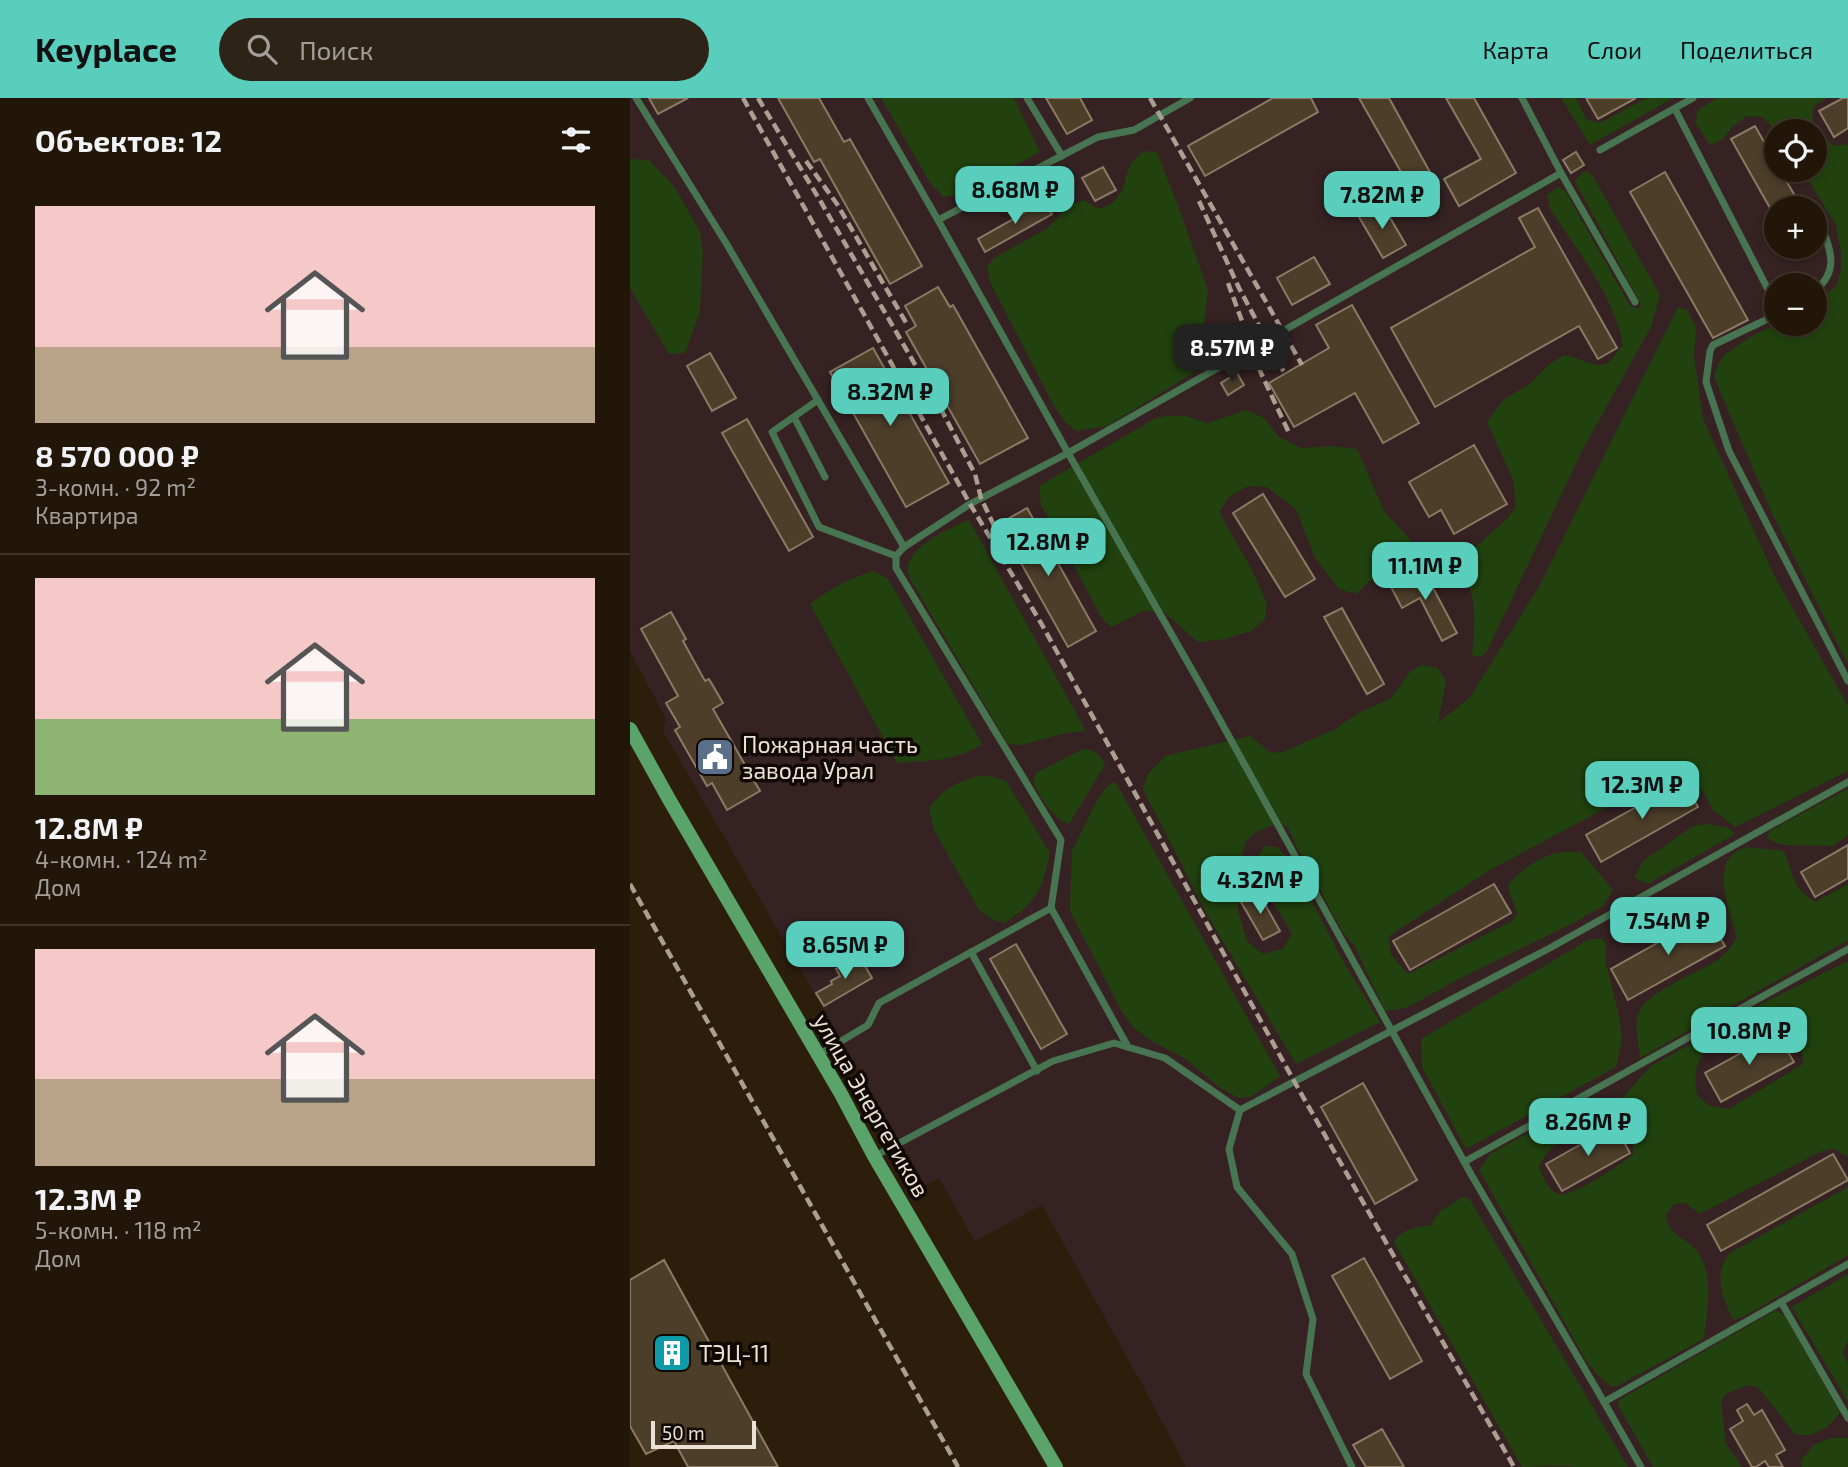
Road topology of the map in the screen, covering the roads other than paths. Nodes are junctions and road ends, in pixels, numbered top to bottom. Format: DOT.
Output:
graph roads {
  1 [pos="636,98"];
  2 [pos="868,98"];
  3 [pos="1027,98"];
  4 [pos="1190,98"];
  5 [pos="1522,98"];
  6 [pos="1693,98"];
  7 [pos="1675,109"];
  8 [pos="1600,150"];
  9 [pos="1062,156"];
  10 [pos="1561,173"];
  11 [pos="939,220"];
  12 [pos="1827,239"];
  13 [pos="1827,277"];
  14 [pos="1764,281"];
  15 [pos="1635,302"];
  16 [pos="1764,321"];
  17 [pos="818,400"];
  18 [pos="794,417"];
  19 [pos="1068,453"];
  20 [pos="825,477"];
  21 [pos="904,547"];
  22 [pos="896,556"];
  23 [pos="1848,681"];
  24 [pos="630,729"];
  25 [pos="1848,782"];
  26 [pos="1051,908"];
  27 [pos="1848,949"];
  28 [pos="971,952"];
  29 [pos="1391,1031"];
  30 [pos="1128,1047"];
  31 [pos="818,1055"];
  32 [pos="1037,1070"];
  33 [pos="1240,1110"];
  34 [pos="874,1156"];
  35 [pos="1464,1162"];
  36 [pos="1848,1264"];
  37 [pos="1781,1302"];
  38 [pos="1604,1402"];
  39 [pos="1848,1418"];
  40 [pos="1056,1467"];
  41 [pos="1352,1467"];
  42 [pos="1641,1467"];
  1 -- 17 [label="lane"];
  2 -- 11 [label="lane"];
  3 -- 9 [label="lane"];
  4 -- 9 [label="lane"];
  5 -- 10 [label="lane"];
  6 -- 7 [label="lane"];
  7 -- 8 [label="lane"];
  7 -- 14 [label="lane"];
  9 -- 11 [label="lane"];
  10 -- 15 [label="lane"];
  10 -- 19 [label="lane"];
  11 -- 19 [label="lane"];
  12 -- 13 [label="lane"];
  16 -- 23 [label="lane"];
  17 -- 18 [label="lane"];
  17 -- 21 [label="lane"];
  18 -- 20 [label="lane"];
  18 -- 22 [label="lane"];
  19 -- 21 [label="lane"];
  19 -- 29 [label="lane"];
  21 -- 22 [label="lane"];
  22 -- 26 [label="lane"];
  24 -- 31 [label="street, улица Энергетиков"];
  25 -- 29 [label="lane"];
  26 -- 28 [label="lane"];
  26 -- 30 [label="lane"];
  27 -- 35 [label="lane"];
  28 -- 31 [label="lane"];
  28 -- 32 [label="lane"];
  29 -- 33 [label="lane"];
  29 -- 35 [label="lane"];
  30 -- 32 [label="lane"];
  30 -- 33 [label="lane"];
  31 -- 34 [label="street, улица Энергетиков"];
  32 -- 34 [label="lane"];
  33 -- 41 [label="lane"];
  34 -- 40 [label="street, улица Энергетиков"];
  35 -- 38 [label="lane"];
  36 -- 37 [label="lane"];
  37 -- 38 [label="lane"];
  37 -- 39 [label="lane"];
  38 -- 42 [label="lane"];
}
